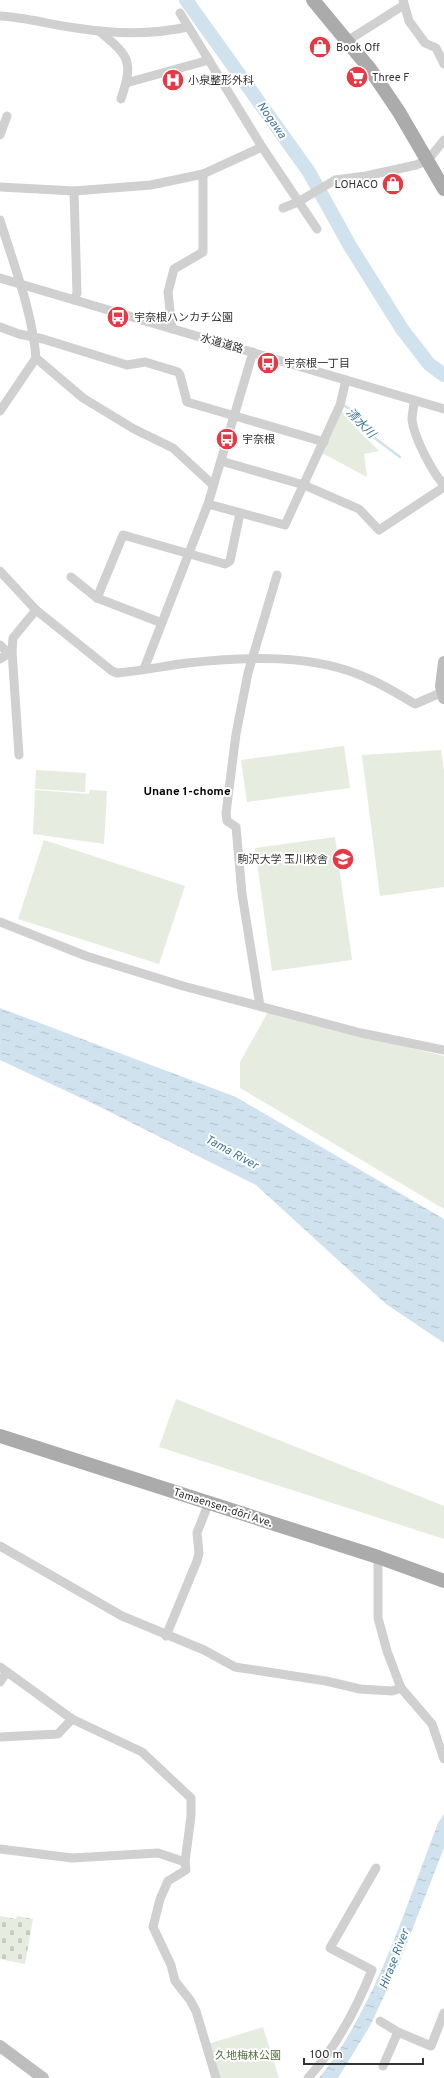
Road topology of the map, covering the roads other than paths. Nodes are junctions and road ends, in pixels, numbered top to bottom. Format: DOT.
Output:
graph roads {
  1 [pos="312,0"];
  2 [pos="403,2"];
  3 [pos="180,13"];
  4 [pos="0,16"];
  5 [pos="188,27"];
  6 [pos="98,30"];
  7 [pos="347,41"];
  8 [pos="209,60"];
  9 [pos="444,64"];
  10 [pos="126,84"];
  11 [pos="121,99"];
  12 [pos="7,116"];
  13 [pos="0,135"];
  14 [pos="444,140"];
  15 [pos="262,147"];
  16 [pos="428,160"];
  17 [pos="203,174"];
  18 [pos="0,187"];
  19 [pos="444,189"];
  20 [pos="74,190"];
  21 [pos="298,202"];
  22 [pos="283,208"];
  23 [pos="0,220"];
  24 [pos="317,229"];
  25 [pos="0,278"];
  26 [pos="22,285"];
  27 [pos="74,300"];
  28 [pos="0,327"];
  29 [pos="172,328"];
  30 [pos="34,338"];
  31 [pos="253,352"];
  32 [pos="36,358"];
  33 [pos="346,380"];
  34 [pos="414,401"];
  35 [pos="444,409"];
  36 [pos="0,411"];
  37 [pos="234,415"];
  38 [pos="324,442"];
  39 [pos="221,461"];
  40 [pos="213,485"];
  41 [pos="304,485"];
  42 [pos="444,486"];
  43 [pos="208,504"];
  44 [pos="240,513"];
  45 [pos="188,554"];
  46 [pos="0,571"];
  47 [pos="277,574"];
  48 [pos="71,577"];
  49 [pos="97,598"];
  50 [pos="36,610"];
  51 [pos="162,623"];
  52 [pos="0,645"];
  53 [pos="10,652"];
  54 [pos="253,658"];
  55 [pos="0,659"];
  56 [pos="444,662"];
  57 [pos="144,669"];
  58 [pos="443,695"];
  59 [pos="19,755"];
  60 [pos="0,922"];
  61 [pos="260,1006"];
  62 [pos="444,1050"];
  63 [pos="0,1436"];
  64 [pos="209,1502"];
  65 [pos="0,1546"];
  66 [pos="378,1557"];
  67 [pos="444,1581"];
  68 [pos="166,1636"];
  69 [pos="4,1670"];
  70 [pos="0,1682"];
  71 [pos="402,1688"];
  72 [pos="72,1719"];
  73 [pos="0,1737"];
  74 [pos="444,1759"];
  75 [pos="0,1849"];
  76 [pos="185,1862"];
  77 [pos="376,1868"];
  78 [pos="444,2013"];
  79 [pos="380,2021"];
  80 [pos="398,2032"];
  81 [pos="0,2046"];
  82 [pos="383,2066"];
  83 [pos="43,2078"];
  84 [pos="216,2078"];
  85 [pos="308,2078"];
  1 -- 7 [label="main road"];
  2 -- 7 [label="street"];
  2 -- 9 [label="street"];
  3 -- 5 [label="street"];
  4 -- 6 [label="street"];
  5 -- 6 [label="street"];
  5 -- 8 [label="street"];
  6 -- 10 [label="street"];
  7 -- 16 [label="main road"];
  8 -- 10 [label="street"];
  8 -- 15 [label="street"];
  10 -- 11 [label="street"];
  12 -- 13 [label="street"];
  14 -- 16 [label="street"];
  15 -- 17 [label="street"];
  15 -- 21 [label="street"];
  16 -- 19 [label="main road"];
  16 -- 21 [label="street"];
  17 -- 20 [label="street"];
  17 -- 29 [label="street"];
  18 -- 20 [label="street"];
  20 -- 27 [label="street"];
  21 -- 22 [label="street"];
  21 -- 24 [label="street"];
  23 -- 26 [label="street"];
  25 -- 26 [label="street, 水道道路"];
  26 -- 27 [label="street, 水道道路"];
  26 -- 30 [label="street"];
  27 -- 29 [label="street, 水道道路"];
  28 -- 30 [label="street"];
  29 -- 31 [label="street, 水道道路"];
  30 -- 32 [label="street"];
  30 -- 37 [label="street"];
  31 -- 33 [label="street, 水道道路"];
  31 -- 37 [label="street"];
  32 -- 36 [label="street"];
  32 -- 40 [label="street"];
  33 -- 34 [label="street, 水道道路"];
  33 -- 38 [label="street"];
  34 -- 35 [label="street, 水道道路"];
  34 -- 42 [label="street"];
  37 -- 38 [label="street"];
  37 -- 39 [label="street"];
  38 -- 41 [label="street"];
  39 -- 40 [label="street"];
  39 -- 41 [label="street"];
  40 -- 43 [label="street"];
  41 -- 42 [label="street"];
  41 -- 44 [label="street"];
  43 -- 44 [label="street"];
  43 -- 45 [label="street"];
  44 -- 45 [label="street"];
  45 -- 49 [label="street"];
  45 -- 51 [label="street"];
  46 -- 50 [label="street"];
  47 -- 54 [label="street"];
  48 -- 49 [label="street"];
  49 -- 51 [label="street"];
  50 -- 53 [label="street"];
  50 -- 57 [label="street"];
  51 -- 57 [label="street"];
  52 -- 53 [label="street"];
  53 -- 55 [label="street"];
  53 -- 59 [label="street"];
  54 -- 57 [label="street"];
  54 -- 58 [label="street"];
  54 -- 61 [label="street"];
  56 -- 58 [label="street"];
  60 -- 61 [label="street"];
  61 -- 62 [label="street"];
  63 -- 64 [label="main road, Tamaensen-dōri Ave."];
  64 -- 66 [label="main road, Tamaensen-dōri Ave."];
  64 -- 68 [label="street"];
  65 -- 68 [label="street"];
  66 -- 67 [label="main road, Tamaensen-dōri Ave."];
  66 -- 71 [label="street"];
  68 -- 71 [label="street"];
  69 -- 70 [label="street"];
  69 -- 72 [label="street"];
  71 -- 74 [label="street"];
  72 -- 73 [label="street"];
  72 -- 76 [label="street"];
  75 -- 76 [label="street"];
  76 -- 84 [label="street"];
  77 -- 85 [label="street"];
  78 -- 80 [label="street"];
  79 -- 80 [label="street"];
  80 -- 82 [label="street"];
  81 -- 83 [label="street"];
}
